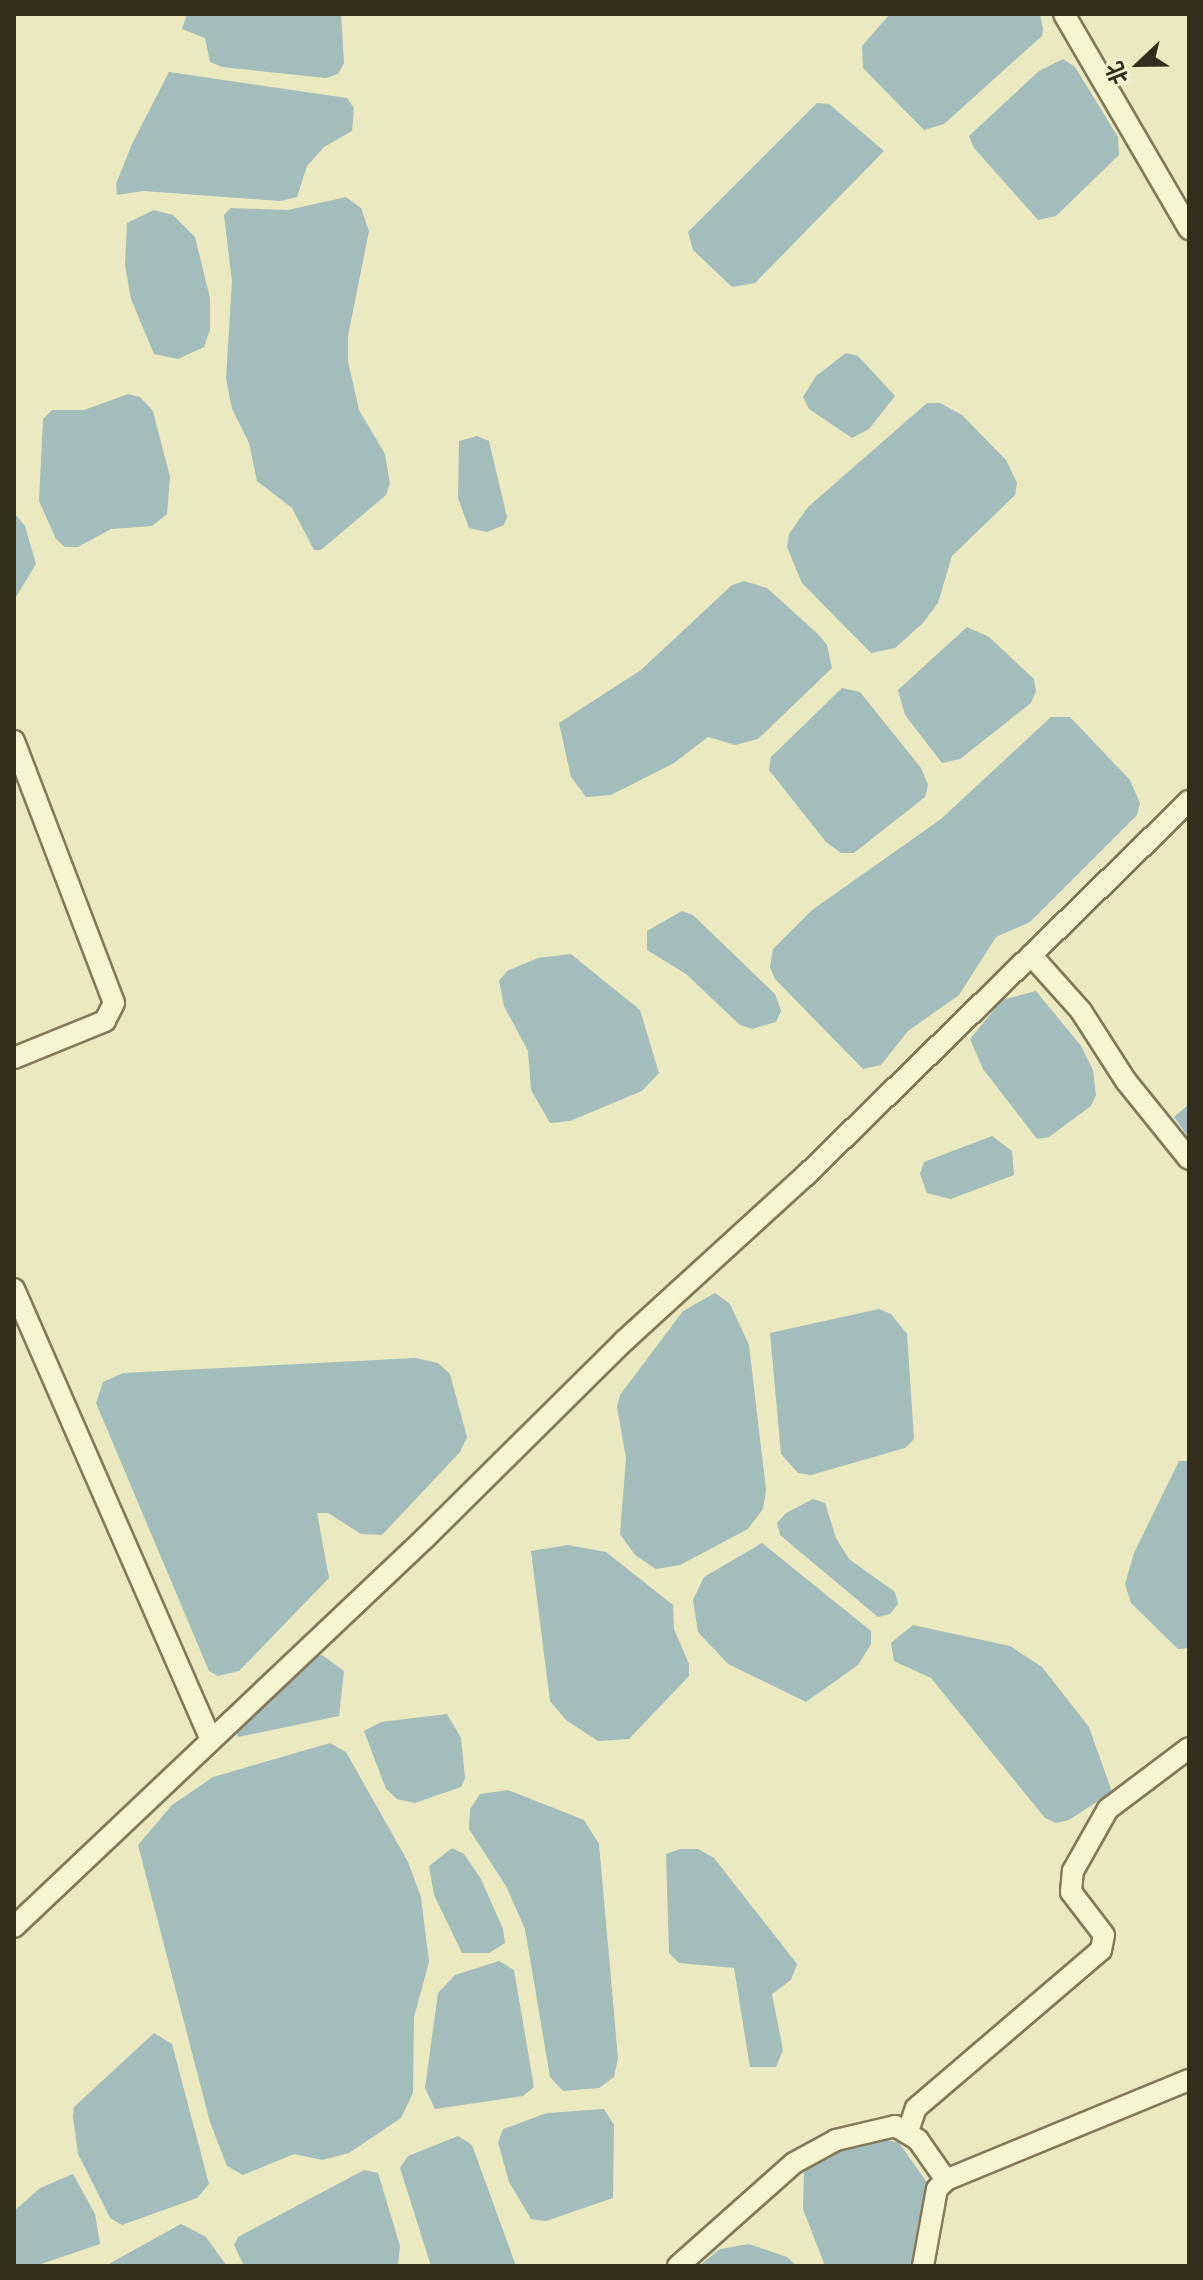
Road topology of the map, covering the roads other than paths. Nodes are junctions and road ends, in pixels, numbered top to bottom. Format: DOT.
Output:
graph roads {
  1 [pos="1064,14"];
  2 [pos="1189,229"];
  3 [pos="14,741"];
  4 [pos="1189,801"];
  5 [pos="1031,955"];
  6 [pos="14,1058"];
  7 [pos="1189,1159"];
  8 [pos="14,1289"];
  9 [pos="211,1739"];
  10 [pos="1189,1748"];
  11 [pos="14,1927"];
  12 [pos="1189,2080"];
  13 [pos="908,2131"];
  14 [pos="946,2180"];
  15 [pos="678,2266"];
  16 [pos="923,2266"];
  1 -- 2 [label="street"];
  3 -- 6 [label="street"];
  4 -- 5 [label="street"];
  5 -- 7 [label="street"];
  5 -- 9 [label="street"];
  8 -- 9 [label="street"];
  9 -- 11 [label="street"];
  10 -- 13 [label="street"];
  12 -- 14 [label="street"];
  13 -- 14 [label="street"];
  13 -- 15 [label="street"];
  14 -- 16 [label="street"];
}
